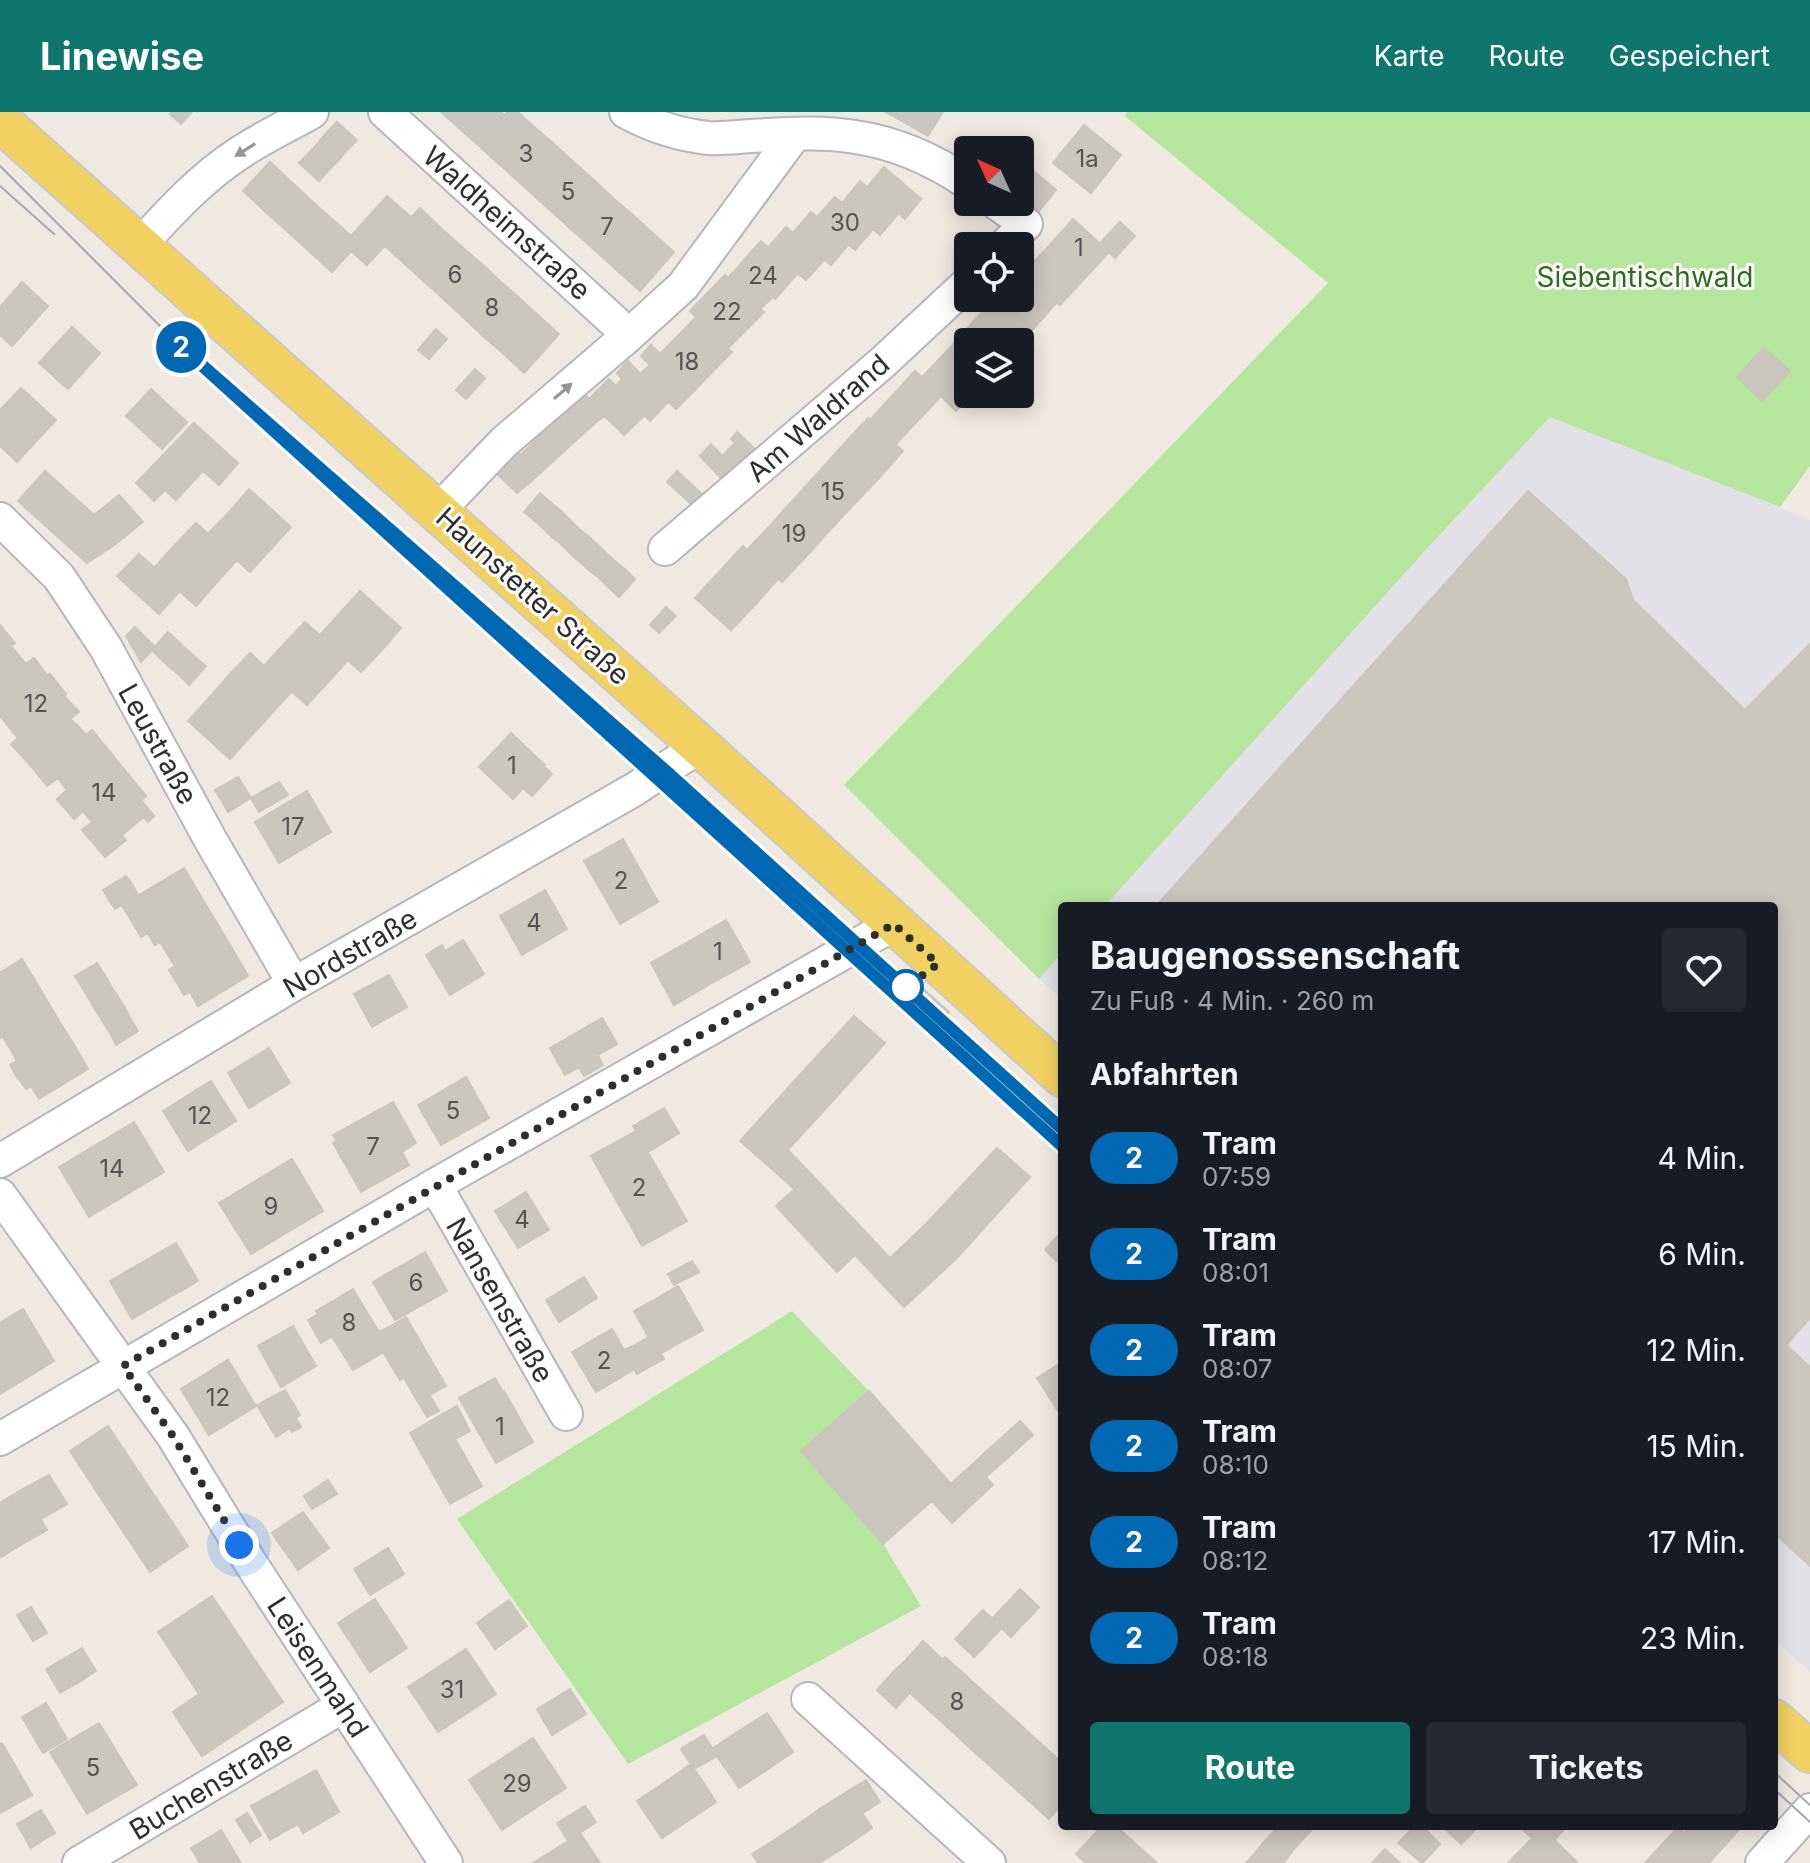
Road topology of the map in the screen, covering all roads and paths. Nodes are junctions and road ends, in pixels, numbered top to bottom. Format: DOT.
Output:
graph roads {
  1 [pos="312,112"];
  2 [pos="385,112"];
  3 [pos="626,112"];
  4 [pos="0,121"];
  5 [pos="795,134"];
  6 [pos="954,174"];
  7 [pos="140,245"];
  8 [pos="954,296"];
  9 [pos="629,335"];
  10 [pos="438,511"];
  11 [pos="0,519"];
  12 [pos="665,549"];
  13 [pos="700,746"];
  14 [pos="894,924"];
  15 [pos="294,984"];
  16 [pos="1058,1072"];
  17 [pos="0,1161"];
  18 [pos="435,1185"];
  19 [pos="0,1195"];
  20 [pos="123,1366"];
  21 [pos="566,1414"];
  22 [pos="0,1439"];
  23 [pos="808,1699"];
  24 [pos="343,1706"];
  25 [pos="1778,1724"];
  26 [pos="1810,1752"];
  27 [pos="1810,1810"];
  28 [pos="79,1863"];
  29 [pos="446,1863"];
  30 [pos="989,1863"];
  31 [pos="1762,1863"];
  1 -- 7 [label="street, one-way"];
  2 -- 9 [label="street, Waldheimstraße"];
  3 -- 5 [label="street"];
  4 -- 7 [label="main road, Haunstetter Straße"];
  5 -- 6 [label="street"];
  5 -- 9 [label="street"];
  7 -- 10 [label="main road, Haunstetter Straße"];
  8 -- 12 [label="street, Am Waldrand"];
  10 -- 9 [label="street, one-way"];
  10 -- 13 [label="main road, Haunstetter Straße"];
  11 -- 15 [label="street, Leustraße"];
  13 -- 14 [label="main road, Haunstetter Straße"];
  13 -- 15 [label="street, Nordstraße"];
  14 -- 16 [label="main road, Haunstetter Straße"];
  14 -- 18 [label="street"];
  15 -- 17 [label="street, Nordstraße"];
  18 -- 20 [label="street"];
  18 -- 21 [label="street, Nansenstraße"];
  19 -- 20 [label="street, Leisenmahd"];
  20 -- 22 [label="street"];
  20 -- 24 [label="street, Leisenmahd"];
  23 -- 30 [label="street"];
  24 -- 28 [label="street, Buchenstraße"];
  24 -- 29 [label="street, Leisenmahd"];
  25 -- 26 [label="main road"];
  27 -- 31 [label="street"];
}
